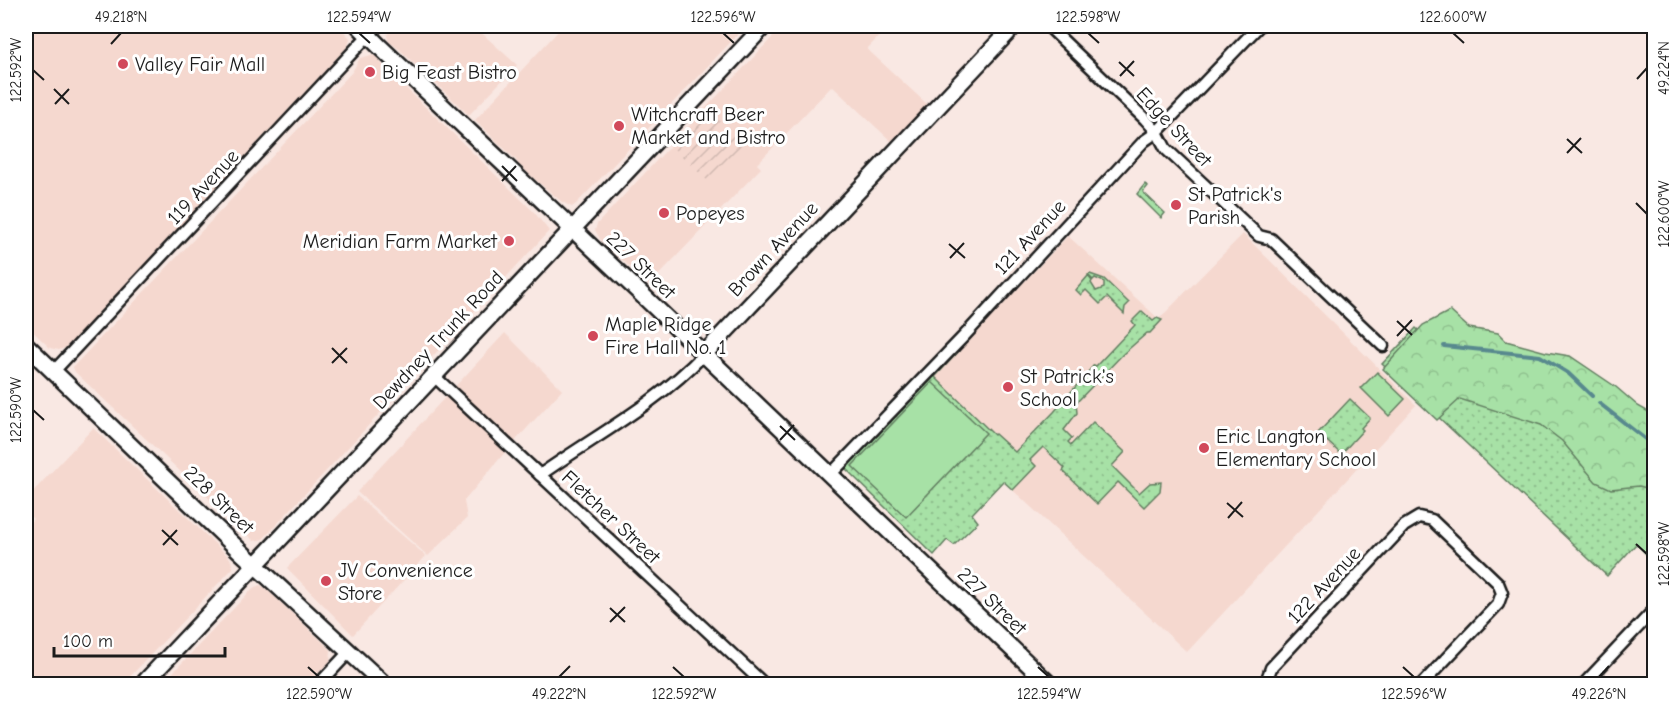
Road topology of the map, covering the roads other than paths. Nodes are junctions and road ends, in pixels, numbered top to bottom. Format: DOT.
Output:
graph roads {
  1 [pos="764,26"];
  2 [pos="1014,26"];
  3 [pos="1048,26"];
  4 [pos="1259,26"];
  5 [pos="368,29"];
  6 [pos="1156,132"];
  7 [pos="572,229"];
  8 [pos="26,345"];
  9 [pos="1383,346"];
  10 [pos="704,354"];
  11 [pos="54,371"];
  12 [pos="434,376"];
  13 [pos="540,475"];
  14 [pos="831,475"];
  15 [pos="255,565"];
  16 [pos="1654,610"];
  17 [pos="349,652"];
  18 [pos="26,681"];
  19 [pos="29,684"];
  20 [pos="143,684"];
  21 [pos="318,684"];
  22 [pos="384,684"];
  23 [pos="764,684"];
  24 [pos="1049,684"];
  25 [pos="1269,684"];
  26 [pos="1422,684"];
  27 [pos="1584,684"];
  1 -- 7 [label="main road, Dewdney Trunk Road"];
  2 -- 10 [label="main road, Brown Avenue"];
  3 -- 6 [label="street, Edge Street"];
  4 -- 6 [label="street, 121 Avenue"];
  5 -- 7 [label="main road, 227 Street"];
  5 -- 11 [label="street, 119 Avenue"];
  6 -- 9 [label="street, Edge Street"];
  6 -- 14 [label="street, 121 Avenue"];
  7 -- 10 [label="main road, 227 Street"];
  7 -- 12 [label="main road, Dewdney Trunk Road"];
  8 -- 11 [label="main road, 228 Street"];
  10 -- 13 [label="street, Brown Avenue"];
  10 -- 14 [label="main road, 227 Street"];
  11 -- 15 [label="main road, 228 Street"];
  12 -- 13 [label="street, Fletcher Street"];
  12 -- 15 [label="main road, Dewdney Trunk Road"];
  13 -- 23 [label="street, Fletcher Street"];
  14 -- 24 [label="main road, 227 Street"];
  15 -- 17 [label="main road, 228 Street"];
  15 -- 20 [label="main road, Dewdney Trunk Road"];
  16 -- 27 [label="street"];
  17 -- 21 [label="street"];
  17 -- 22 [label="main road, 228 Street"];
  18 -- 19 [label="street"];
  25 -- 26 [label="street, 122 Avenue"];
}
